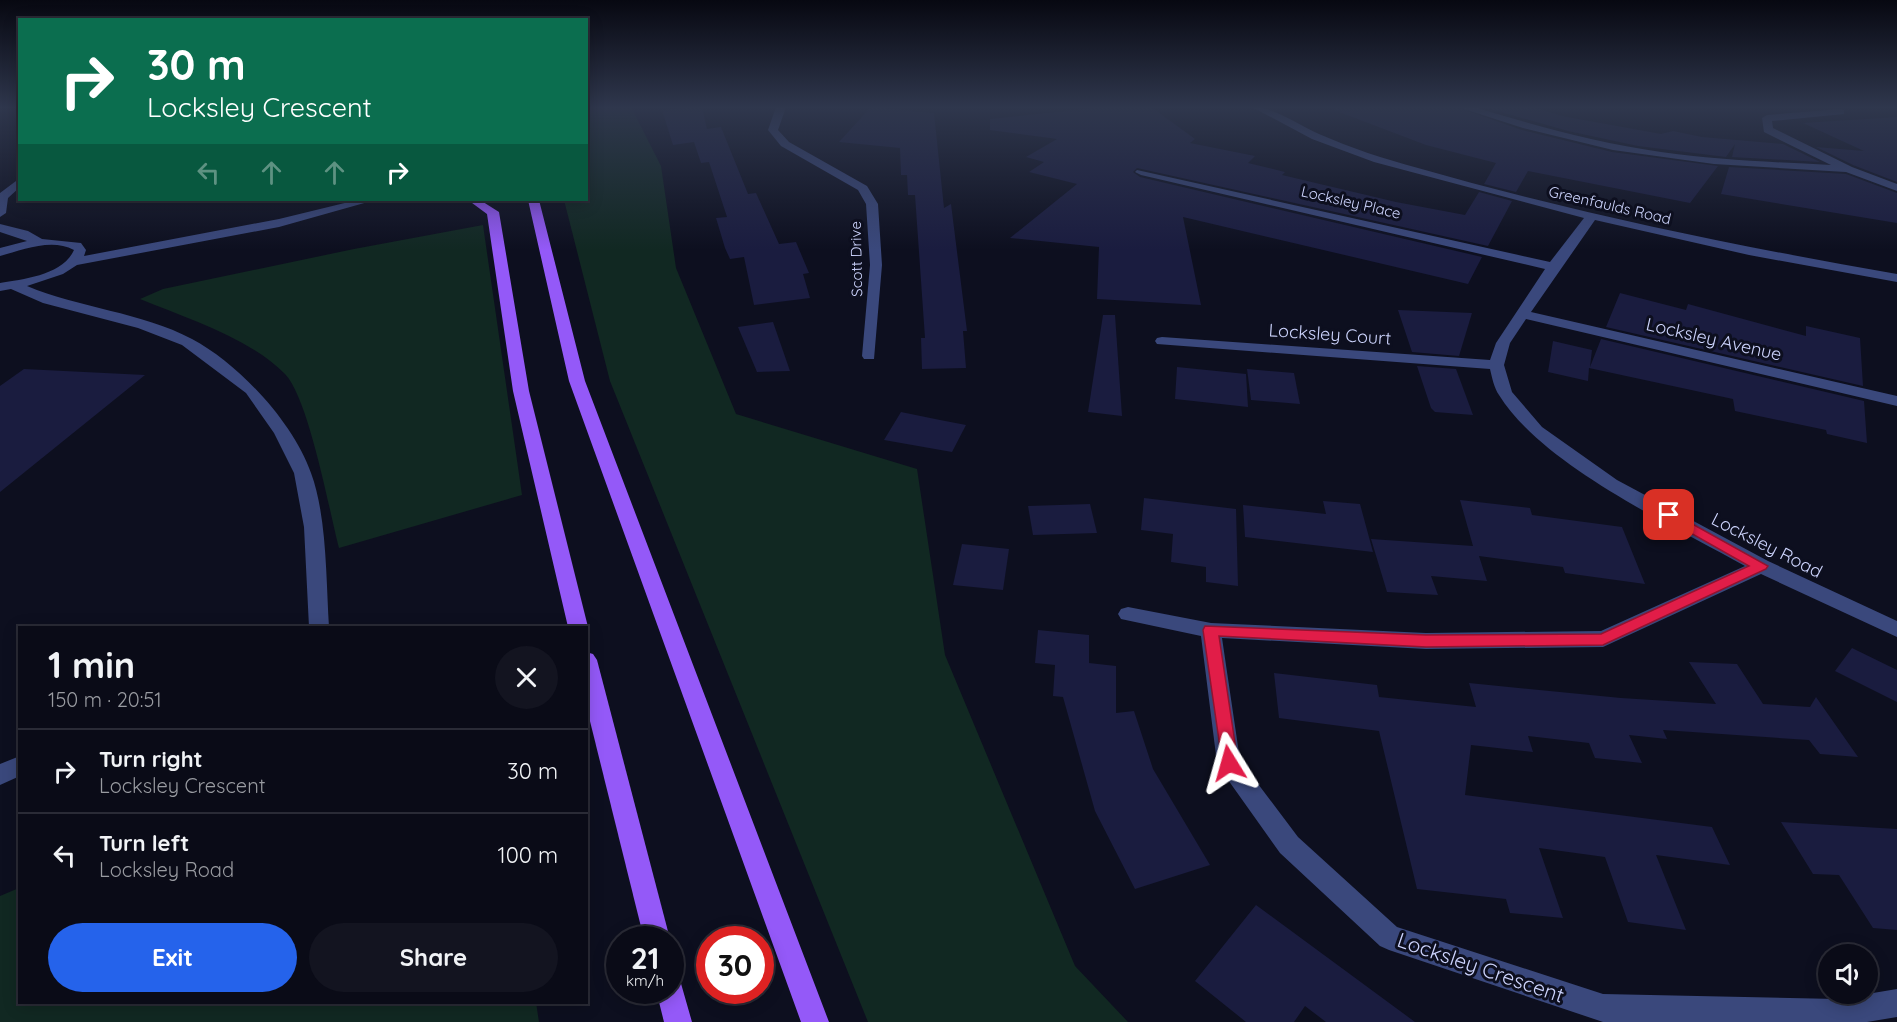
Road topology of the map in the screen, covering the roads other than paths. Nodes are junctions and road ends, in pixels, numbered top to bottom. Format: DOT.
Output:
graph roads {
  1 [pos="805,155"];
  2 [pos="1369,155"];
  3 [pos="1667,155"];
  4 [pos="1819,155"];
  5 [pos="1848,169"];
  6 [pos="1141,172"];
  7 [pos="11,186"];
  8 [pos="1897,188"];
  9 [pos="365,201"];
  10 [pos="475,201"];
  11 [pos="533,201"];
  12 [pos="0,213"];
  13 [pos="1592,217"];
  14 [pos="0,228"];
  15 [pos="41,243"];
  16 [pos="154,245"];
  17 [pos="77,246"];
  18 [pos="0,252"];
  19 [pos="74,262"];
  20 [pos="1553,267"];
  21 [pos="1897,278"];
  22 [pos="6,286"];
  23 [pos="1522,314"];
  24 [pos="1162,341"];
  25 [pos="869,356"];
  26 [pos="1496,365"];
  27 [pos="1897,401"];
  28 [pos="1761,566"];
  29 [pos="1128,614"];
  30 [pos="318,626"];
  31 [pos="578,626"];
  32 [pos="1211,630"];
  33 [pos="1897,630"];
  34 [pos="588,668"];
  35 [pos="18,766"];
  36 [pos="0,775"];
  37 [pos="654,926"];
  38 [pos="1897,1003"];
  39 [pos="674,1004"];
  40 [pos="678,1022"];
  41 [pos="815,1022"];
  1 -- 25 [label="street, Scott Drive"];
  2 -- 13 [label="street, Greenfaulds Road"];
  3 -- 5 [label="street"];
  4 -- 5 [label="street"];
  5 -- 8 [label="street"];
  6 -- 20 [label="street, Locksley Place"];
  7 -- 12 [label="street"];
  9 -- 16 [label="street"];
  10 -- 31 [label="main road"];
  11 -- 41 [label="main road"];
  13 -- 20 [label="street"];
  13 -- 21 [label="street, Greenfaulds Road"];
  14 -- 15 [label="street"];
  15 -- 17 [label="street"];
  15 -- 18 [label="street"];
  16 -- 17 [label="street"];
  16 -- 19 [label="street"];
  17 -- 19 [label="street"];
  19 -- 22 [label="street"];
  20 -- 23 [label="street"];
  22 -- 30 [label="street"];
  23 -- 26 [label="street"];
  23 -- 27 [label="street, Locksley Avenue"];
  24 -- 26 [label="street, Locksley Court"];
  26 -- 28 [label="street, Locksley Road"];
  28 -- 32 [label="street"];
  28 -- 33 [label="street, Locksley Road"];
  29 -- 32 [label="street"];
  32 -- 38 [label="street, Locksley Crescent"];
  34 -- 37 [label="main road"];
  35 -- 36 [label="street"];
  39 -- 40 [label="main road"];
}
